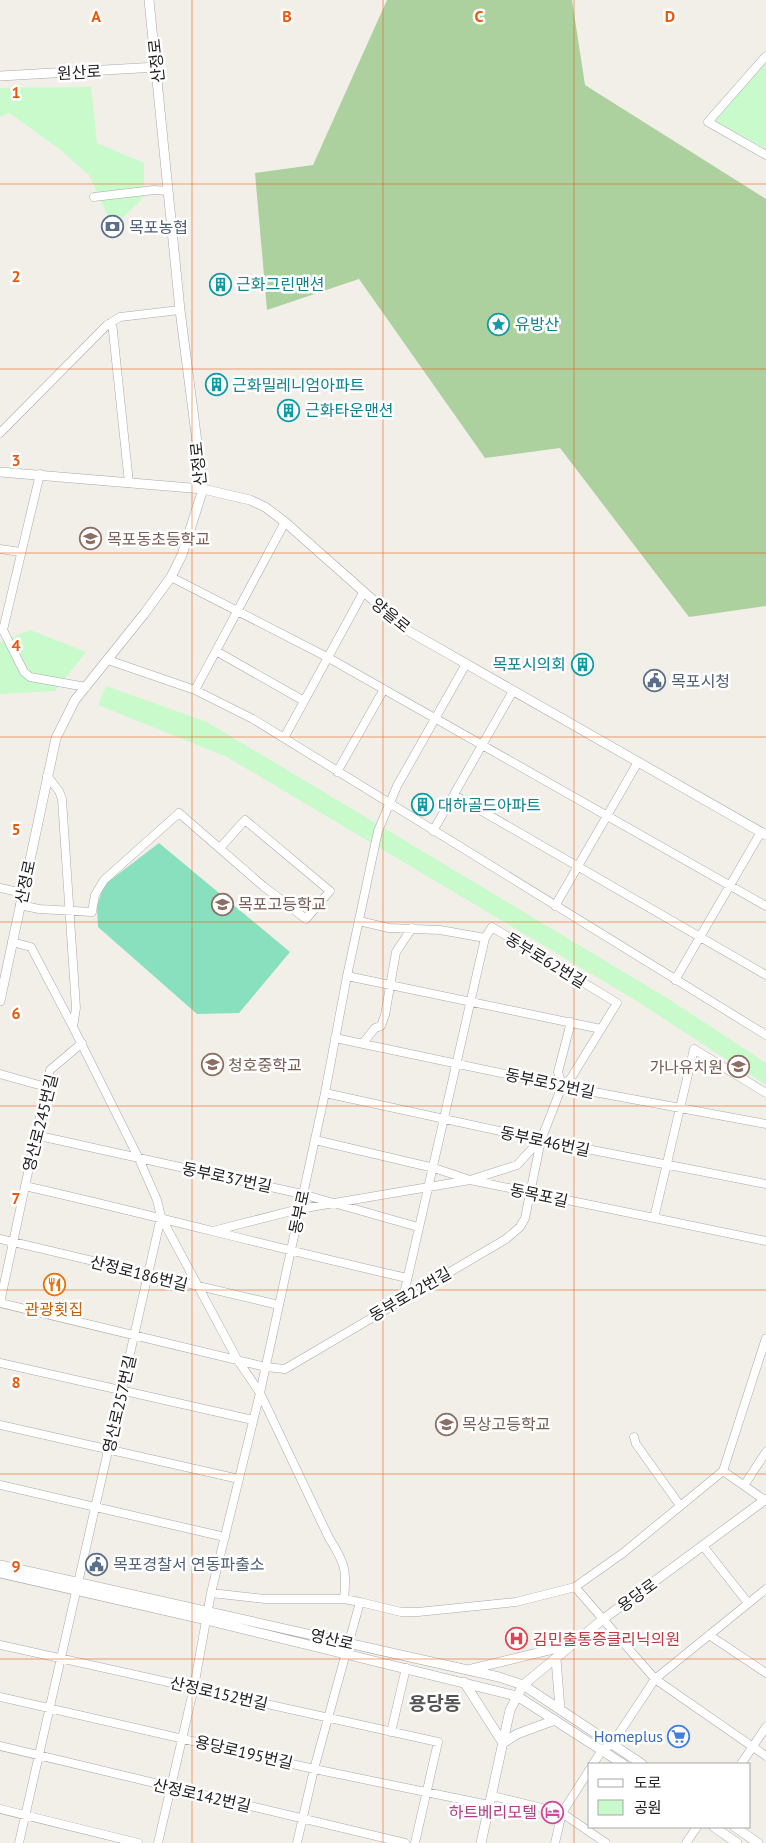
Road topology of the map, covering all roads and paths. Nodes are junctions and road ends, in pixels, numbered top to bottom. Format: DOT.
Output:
graph roads {
  1 [pos="149,0"];
  2 [pos="766,56"];
  3 [pos="157,67"];
  4 [pos="0,76"];
  5 [pos="766,155"];
  6 [pos="168,191"];
  7 [pos="94,197"];
  8 [pos="180,310"];
  9 [pos="112,322"];
  10 [pos="0,433"];
  11 [pos="0,472"];
  12 [pos="40,474"];
  13 [pos="129,483"];
  14 [pos="203,489"];
  15 [pos="285,522"];
  16 [pos="0,549"];
  17 [pos="20,552"];
  18 [pos="171,577"];
  19 [pos="363,592"];
  20 [pos="238,610"];
  21 [pos="216,651"];
  22 [pos="327,657"];
  23 [pos="108,660"];
  24 [pos="466,664"];
  25 [pos="86,687"];
  26 [pos="384,689"];
  27 [pos="195,690"];
  28 [pos="513,691"];
  29 [pos="304,701"];
  30 [pos="435,718"];
  31 [pos="284,738"];
  32 [pos="482,745"];
  33 [pos="638,762"];
  34 [pos="337,772"];
  35 [pos="47,776"];
  36 [pos="454,795"];
  37 [pos="388,804"];
  38 [pos="606,815"];
  39 [pos="433,831"];
  40 [pos="764,833"];
  41 [pos="220,848"];
  42 [pos="577,866"];
  43 [pos="729,886"];
  44 [pos="0,888"];
  45 [pos="23,893"];
  46 [pos="20,905"];
  47 [pos="555,906"];
  48 [pos="766,906"];
  49 [pos="69,910"];
  50 [pos="359,921"];
  51 [pos="412,928"];
  52 [pos="699,937"];
  53 [pos="485,938"];
  54 [pos="12,942"];
  55 [pos="4,967"];
  56 [pos="766,975"];
  57 [pos="347,976"];
  58 [pos="675,980"];
  59 [pos="390,985"];
  60 [pos="0,1001"];
  61 [pos="471,1001"];
  62 [pos="571,1022"];
  63 [pos="73,1027"];
  64 [pos="601,1029"];
  65 [pos="766,1035"];
  66 [pos="335,1038"];
  67 [pos="363,1043"];
  68 [pos="82,1044"];
  69 [pos="458,1063"];
  70 [pos="0,1074"];
  71 [pos="46,1086"];
  72 [pos="562,1086"];
  73 [pos="326,1093"];
  74 [pos="766,1093"];
  75 [pos="681,1108"];
  76 [pos="445,1119"];
  77 [pos="766,1124"];
  78 [pos="35,1135"];
  79 [pos="315,1140"];
  80 [pos="541,1140"];
  81 [pos="139,1159"];
  82 [pos="667,1166"];
  83 [pos="434,1168"];
  84 [pos="470,1180"];
  85 [pos="766,1184"];
  86 [pos="25,1186"];
  87 [pos="428,1186"];
  88 [pos="531,1193"];
  89 [pos="302,1194"];
  90 [pos="337,1203"];
  91 [pos="299,1209"];
  92 [pos="161,1217"];
  93 [pos="654,1218"];
  94 [pos="418,1227"];
  95 [pos="213,1232"];
  96 [pos="0,1238"];
  97 [pos="766,1241"];
  98 [pos="13,1242"];
  99 [pos="290,1252"];
  100 [pos="147,1275"];
  101 [pos="407,1278"];
  102 [pos="198,1287"];
  103 [pos="403,1298"];
  104 [pos="0,1303"];
  105 [pos="279,1305"];
  106 [pos="135,1334"];
  107 [pos="766,1338"];
  108 [pos="236,1359"];
  109 [pos="0,1363"];
  110 [pos="266,1367"];
  111 [pos="122,1390"];
  112 [pos="260,1393"];
  113 [pos="253,1420"];
  114 [pos="0,1425"];
  115 [pos="634,1437"];
  116 [pos="109,1450"];
  117 [pos="766,1452"];
  118 [pos="723,1471"];
  119 [pos="239,1479"];
  120 [pos="745,1484"];
  121 [pos="0,1485"];
  122 [pos="766,1500"];
  123 [pos="679,1504"];
  124 [pos="96,1506"];
  125 [pos="225,1537"];
  126 [pos="703,1546"];
  127 [pos="0,1565"];
  128 [pos="0,1573"];
  129 [pos="78,1586"];
  130 [pos="575,1587"];
  131 [pos="766,1589"];
  132 [pos="211,1593"];
  133 [pos="344,1598"];
  134 [pos="360,1602"];
  135 [pos="748,1604"];
  136 [pos="208,1615"];
  137 [pos="602,1620"];
  138 [pos="710,1635"];
  139 [pos="348,1643"];
  140 [pos="573,1644"];
  141 [pos="0,1645"];
  142 [pos="346,1654"];
  143 [pos="62,1659"];
  144 [pos="556,1659"];
  145 [pos="406,1668"];
  146 [pos="468,1670"];
  147 [pos="766,1673"];
  148 [pos="655,1679"];
  149 [pos="464,1682"];
  150 [pos="523,1686"];
  151 [pos="194,1687"];
  152 [pos="517,1696"];
  153 [pos="0,1697"];
  154 [pos="51,1708"];
  155 [pos="560,1709"];
  156 [pos="328,1718"];
  157 [pos="555,1720"];
  158 [pos="766,1728"];
  159 [pos="391,1732"];
  160 [pos="183,1738"];
  161 [pos="503,1743"];
  162 [pos="612,1744"];
  163 [pos="0,1746"];
  164 [pos="753,1746"];
  165 [pos="602,1750"];
  166 [pos="39,1756"];
  167 [pos="766,1756"];
  168 [pos="594,1763"];
  169 [pos="622,1763"];
  170 [pos="640,1763"];
  171 [pos="742,1763"];
  172 [pos="314,1769"];
  173 [pos="588,1773"];
  174 [pos="171,1788"];
  175 [pos="426,1792"];
  176 [pos="493,1796"];
  177 [pos="489,1805"];
  178 [pos="0,1809"];
  179 [pos="562,1813"];
  180 [pos="26,1816"];
  181 [pos="302,1819"];
  182 [pos="696,1828"];
  183 [pos="715,1828"];
  184 [pos="736,1828"];
  185 [pos="19,1843"];
  186 [pos="138,1843"];
  187 [pos="158,1843"];
  188 [pos="296,1843"];
  189 [pos="404,1843"];
  190 [pos="414,1843"];
  191 [pos="481,1843"];
  192 [pos="555,1843"];
  193 [pos="606,1843"];
  194 [pos="686,1843"];
  195 [pos="737,1843"];
  196 [pos="758,1843"];
  1 -- 3 [label="street, 산정로"];
  2 -- 5 [label="street"];
  3 -- 4 [label="street, 원산로"];
  3 -- 6 [label="street, 산정로"];
  6 -- 7 [label="street"];
  6 -- 8 [label="street, 산정로"];
  8 -- 9 [label="street"];
  8 -- 14 [label="street, 산정로"];
  9 -- 10 [label="street"];
  9 -- 13 [label="street"];
  11 -- 12 [label="street, 양을로"];
  12 -- 13 [label="street, 양을로"];
  12 -- 17 [label="street"];
  13 -- 14 [label="street, 양을로"];
  14 -- 15 [label="street, 양을로"];
  14 -- 18 [label="street, 산정로"];
  15 -- 19 [label="street, 양을로"];
  15 -- 20 [label="street"];
  16 -- 17 [label="street"];
  17 -- 25 [label="street"];
  18 -- 20 [label="street"];
  18 -- 23 [label="street, 산정로"];
  19 -- 22 [label="street"];
  19 -- 24 [label="street, 양을로"];
  20 -- 21 [label="street"];
  20 -- 22 [label="street"];
  21 -- 27 [label="street"];
  21 -- 29 [label="street"];
  22 -- 26 [label="street"];
  22 -- 29 [label="street"];
  23 -- 25 [label="street, 산정로"];
  23 -- 27 [label="street"];
  24 -- 28 [label="street, 양을로"];
  24 -- 30 [label="street, 동부로"];
  25 -- 35 [label="street, 산정로"];
  26 -- 30 [label="street"];
  26 -- 34 [label="street"];
  27 -- 31 [label="street"];
  28 -- 32 [label="street"];
  28 -- 33 [label="street, 양을로"];
  29 -- 31 [label="street"];
  30 -- 32 [label="street"];
  30 -- 37 [label="street, 동부로"];
  31 -- 34 [label="street"];
  32 -- 36 [label="street"];
  32 -- 38 [label="street"];
  33 -- 38 [label="street"];
  33 -- 40 [label="street, 양을로"];
  34 -- 37 [label="street"];
  35 -- 45 [label="street, 산정로"];
  35 -- 49 [label="street"];
  36 -- 39 [label="street"];
  36 -- 42 [label="street"];
  37 -- 39 [label="street"];
  37 -- 50 [label="street, 동부로"];
  38 -- 42 [label="street"];
  38 -- 43 [label="street"];
  39 -- 47 [label="street"];
  40 -- 43 [label="street"];
  41 -- 41 [label="street"];
  41 -- 49 [label="street"];
  42 -- 47 [label="street"];
  42 -- 52 [label="street"];
  43 -- 48 [label="street"];
  43 -- 52 [label="street"];
  44 -- 45 [label="street"];
  45 -- 46 [label="street, 산정로"];
  46 -- 49 [label="street"];
  46 -- 54 [label="street, 산정로"];
  47 -- 58 [label="street"];
  49 -- 63 [label="street"];
  50 -- 51 [label="street, 동부로62번길"];
  50 -- 57 [label="street, 동부로"];
  51 -- 53 [label="street, 동부로62번길"];
  51 -- 59 [label="street"];
  52 -- 56 [label="street"];
  52 -- 58 [label="street"];
  53 -- 61 [label="street"];
  53 -- 64 [label="street, 동부로62번길"];
  54 -- 55 [label="street, 산정로"];
  54 -- 63 [label="street"];
  55 -- 60 [label="street, 산정로"];
  57 -- 59 [label="street"];
  57 -- 66 [label="street, 동부로"];
  58 -- 65 [label="street"];
  59 -- 61 [label="street"];
  59 -- 67 [label="street"];
  61 -- 62 [label="street"];
  61 -- 69 [label="street"];
  62 -- 64 [label="street"];
  62 -- 72 [label="street"];
  63 -- 68 [label="street"];
  64 -- 72 [label="street"];
  66 -- 67 [label="street, 동부로52번길"];
  66 -- 73 [label="street, 동부로"];
  67 -- 69 [label="street, 동부로52번길"];
  68 -- 71 [label="street, 영산로245번길"];
  68 -- 81 [label="street"];
  69 -- 72 [label="street, 동부로52번길"];
  69 -- 76 [label="street"];
  70 -- 71 [label="street"];
  71 -- 78 [label="street, 영산로245번길"];
  72 -- 75 [label="street, 동부로52번길"];
  72 -- 80 [label="street"];
  73 -- 76 [label="street, 동부로46번길"];
  73 -- 79 [label="street, 동부로"];
  74 -- 75 [label="street"];
  75 -- 77 [label="street, 동부로52번길"];
  75 -- 82 [label="street"];
  76 -- 80 [label="street, 동부로46번길"];
  76 -- 83 [label="street"];
  78 -- 81 [label="street, 동부로37번길"];
  78 -- 86 [label="street, 영산로245번길"];
  79 -- 83 [label="street, 동목포길"];
  79 -- 89 [label="street, 동부로"];
  80 -- 82 [label="street, 동부로46번길"];
  80 -- 84 [label="street"];
  80 -- 88 [label="street, 동부로22번길"];
  81 -- 89 [label="street, 동부로37번길"];
  81 -- 92 [label="street"];
  82 -- 85 [label="street, 동부로46번길"];
  82 -- 93 [label="street"];
  83 -- 84 [label="street, 동목포길"];
  83 -- 87 [label="street"];
  84 -- 87 [label="street"];
  84 -- 88 [label="street, 동목포길"];
  86 -- 92 [label="street"];
  86 -- 98 [label="street, 영산로245번길"];
  87 -- 90 [label="street"];
  87 -- 94 [label="street"];
  88 -- 93 [label="street, 동목포길"];
  88 -- 103 [label="street, 동부로22번길"];
  89 -- 90 [label="street, 동부로37번길"];
  89 -- 91 [label="street, 동부로"];
  90 -- 91 [label="street"];
  90 -- 94 [label="street, 동부로37번길"];
  91 -- 95 [label="street"];
  91 -- 99 [label="street, 동부로"];
  92 -- 95 [label="street"];
  92 -- 100 [label="street, 영산로257번길"];
  92 -- 102 [label="street"];
  93 -- 97 [label="street, 동목포길"];
  94 -- 101 [label="street"];
  95 -- 99 [label="street"];
  96 -- 98 [label="street, 산정로186번길"];
  98 -- 100 [label="street, 산정로186번길"];
  98 -- 104 [label="street, 영산로245번길"];
  99 -- 101 [label="street"];
  99 -- 105 [label="street, 동부로"];
  100 -- 102 [label="street, 산정로186번길"];
  100 -- 106 [label="street, 영산로257번길"];
  101 -- 103 [label="street"];
  102 -- 105 [label="street, 산정로186번길"];
  102 -- 108 [label="street"];
  103 -- 110 [label="street, 동부로22번길"];
  104 -- 106 [label="street, 동부로22번길"];
  105 -- 110 [label="street, 동부로"];
  106 -- 108 [label="street, 동부로22번길"];
  106 -- 111 [label="street, 영산로257번길"];
  107 -- 118 [label="street"];
  108 -- 110 [label="street, 동부로22번길"];
  108 -- 112 [label="street"];
  109 -- 111 [label="street"];
  110 -- 112 [label="street, 동부로"];
  111 -- 113 [label="street"];
  111 -- 116 [label="street, 영산로257번길"];
  112 -- 113 [label="street, 동부로"];
  112 -- 133 [label="street"];
  113 -- 119 [label="street, 동부로"];
  114 -- 116 [label="street"];
  115 -- 123 [label="street"];
  116 -- 119 [label="street"];
  116 -- 124 [label="street, 영산로257번길"];
  117 -- 120 [label="street"];
  118 -- 120 [label="street"];
  118 -- 123 [label="street"];
  119 -- 125 [label="street, 동부로"];
  120 -- 122 [label="street"];
  121 -- 124 [label="street"];
  122 -- 126 [label="street, 용당로"];
  123 -- 130 [label="street"];
  124 -- 125 [label="street"];
  124 -- 129 [label="street, 영산로257번길"];
  125 -- 132 [label="street, 동부로"];
  126 -- 135 [label="street"];
  126 -- 137 [label="street, 용당로"];
  127 -- 129 [label="street, 영산로"];
  128 -- 129 [label="street, 영산로"];
  129 -- 136 [label="street, 영산로"];
  129 -- 143 [label="street, 영산로257번길"];
  130 -- 134 [label="street"];
  130 -- 137 [label="street"];
  131 -- 135 [label="street"];
  132 -- 133 [label="street"];
  132 -- 136 [label="street, 동부로"];
  133 -- 134 [label="street"];
  134 -- 139 [label="street"];
  135 -- 138 [label="street"];
  136 -- 139 [label="street, 영산로"];
  136 -- 142 [label="street, 영산로"];
  136 -- 151 [label="street, 동부로"];
  137 -- 140 [label="street, 용당로"];
  137 -- 148 [label="street"];
  138 -- 147 [label="street"];
  138 -- 148 [label="street"];
  139 -- 142 [label="street"];
  139 -- 146 [label="street, 영산로"];
  140 -- 144 [label="street, 용당로"];
  140 -- 146 [label="street"];
  141 -- 143 [label="street, 산정로152번길"];
  142 -- 145 [label="street, 영산로"];
  142 -- 156 [label="street"];
  143 -- 151 [label="street, 산정로152번길"];
  143 -- 154 [label="street, 영산로257번길"];
  144 -- 150 [label="street, 용당로"];
  144 -- 155 [label="street"];
  145 -- 149 [label="street, 영산로"];
  145 -- 159 [label="street"];
  146 -- 150 [label="street, 영산로"];
  148 -- 162 [label="street"];
  148 -- 164 [label="street"];
  149 -- 152 [label="street, 영산로"];
  149 -- 161 [label="street"];
  150 -- 152 [label="street, 용당로"];
  150 -- 155 [label="street, 영산로"];
  151 -- 156 [label="street, 산정로152번길"];
  151 -- 160 [label="street, 동부로"];
  152 -- 157 [label="street, 영산로"];
  152 -- 161 [label="street, 용당로"];
  153 -- 154 [label="street, 용당로195번길"];
  154 -- 160 [label="street, 용당로195번길"];
  154 -- 166 [label="street, 영산로257번길"];
  155 -- 162 [label="street, 영산로"];
  156 -- 159 [label="street, 산정로152번길"];
  156 -- 172 [label="street"];
  157 -- 161 [label="street"];
  157 -- 165 [label="street, 영산로"];
  158 -- 164 [label="street"];
  159 -- 175 [label="street, 산정로152번길"];
  160 -- 172 [label="street, 용당로195번길"];
  160 -- 174 [label="street, 동부로"];
  161 -- 176 [label="street, 용당로"];
  162 -- 165 [label="street"];
  162 -- 170 [label="street, 영산로"];
  163 -- 166 [label="street, 산정로142번길"];
  164 -- 167 [label="street"];
  164 -- 171 [label="street"];
  165 -- 168 [label="street"];
  165 -- 169 [label="street, 영산로"];
  166 -- 174 [label="street, 산정로142번길"];
  166 -- 180 [label="street, 영산로257번길"];
  172 -- 175 [label="street, 용당로195번길"];
  172 -- 181 [label="street"];
  173 -- 179 [label="street"];
  174 -- 181 [label="street, 산정로142번길"];
  174 -- 187 [label="street, 동부로"];
  175 -- 177 [label="street, 용당로195번길"];
  175 -- 190 [label="street"];
  176 -- 177 [label="street, 용당로"];
  176 -- 179 [label="street"];
  177 -- 191 [label="street, 용당로"];
  178 -- 180 [label="street"];
  179 -- 192 [label="street"];
  179 -- 193 [label="street"];
  180 -- 185 [label="street, 영산로257번길"];
  180 -- 186 [label="street"];
  181 -- 188 [label="street"];
  181 -- 189 [label="street, 산정로142번길"];
  182 -- 194 [label="street"];
  183 -- 195 [label="street"];
  184 -- 196 [label="street"];
}
